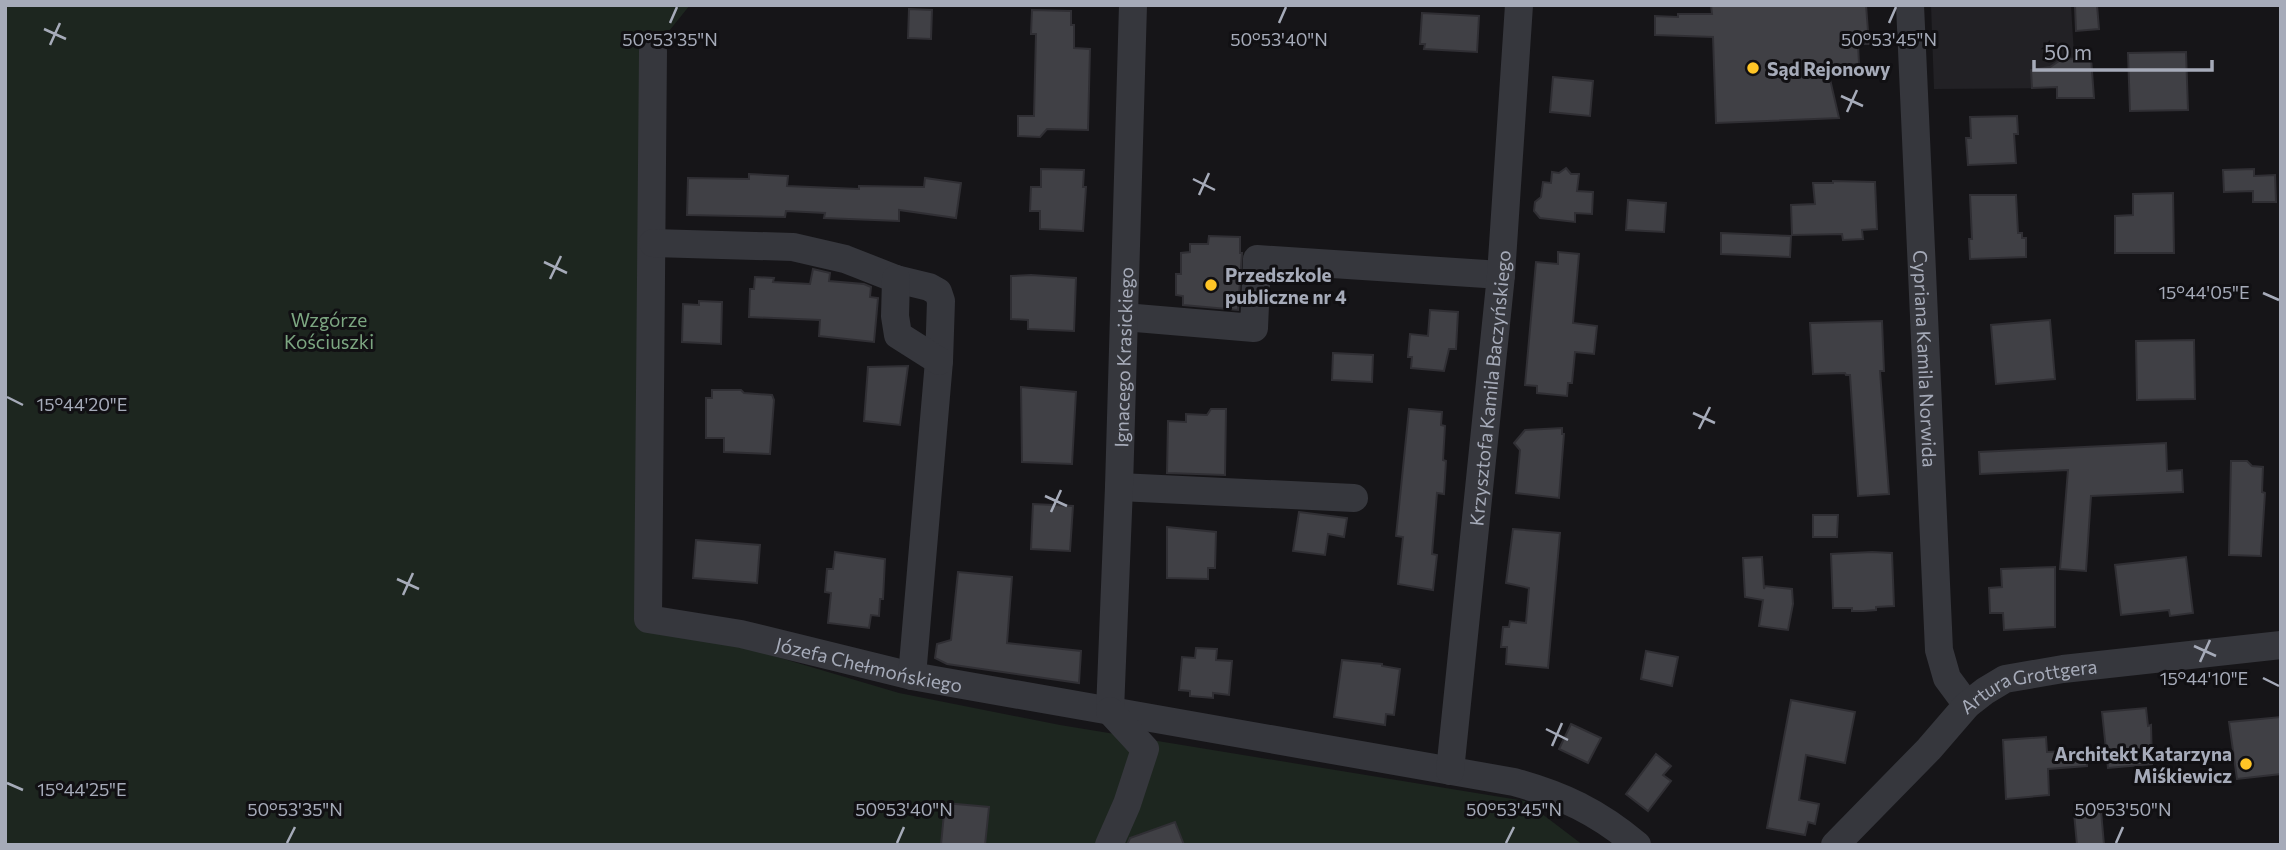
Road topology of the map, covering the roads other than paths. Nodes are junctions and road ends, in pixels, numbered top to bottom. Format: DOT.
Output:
graph roads {
  1 [pos="1133,5"];
  2 [pos="1519,5"];
  3 [pos="1910,5"];
  4 [pos="653,51"];
  5 [pos="653,243"];
  6 [pos="1501,275"];
  7 [pos="896,279"];
  8 [pos="1124,317"];
  9 [pos="939,361"];
  10 [pos="1119,487"];
  11 [pos="1354,498"];
  12 [pos="2281,645"];
  13 [pos="912,677"];
  14 [pos="1967,705"];
  15 [pos="1110,711"];
  16 [pos="1450,771"];
  17 [pos="1109,845"];
  18 [pos="1637,845"];
  19 [pos="1835,845"];
  1 -- 8 [label="street, Ignacego Krasickiego"];
  2 -- 6 [label="street, Krzysztofa Kamila Baczyńskiego"];
  3 -- 14 [label="street, Cypriana Kamila Norwida"];
  4 -- 5 [label="street, Józefa Chełmońskiego"];
  5 -- 7 [label="street"];
  5 -- 13 [label="street, Józefa Chełmońskiego"];
  6 -- 8 [label="street"];
  6 -- 16 [label="street, Krzysztofa Kamila Baczyńskiego"];
  7 -- 9 [label="street"];
  7 -- 9 [label="street"];
  8 -- 10 [label="street, Ignacego Krasickiego"];
  9 -- 13 [label="street"];
  10 -- 11 [label="street"];
  10 -- 15 [label="street, Ignacego Krasickiego"];
  12 -- 14 [label="street, Artura Grottgera"];
  13 -- 15 [label="street, Józefa Chełmońskiego"];
  14 -- 19 [label="street, Artura Grottgera"];
  15 -- 16 [label="street, Józefa Chełmońskiego"];
  15 -- 17 [label="street"];
  16 -- 18 [label="street, Józefa Chełmońskiego"];
}
